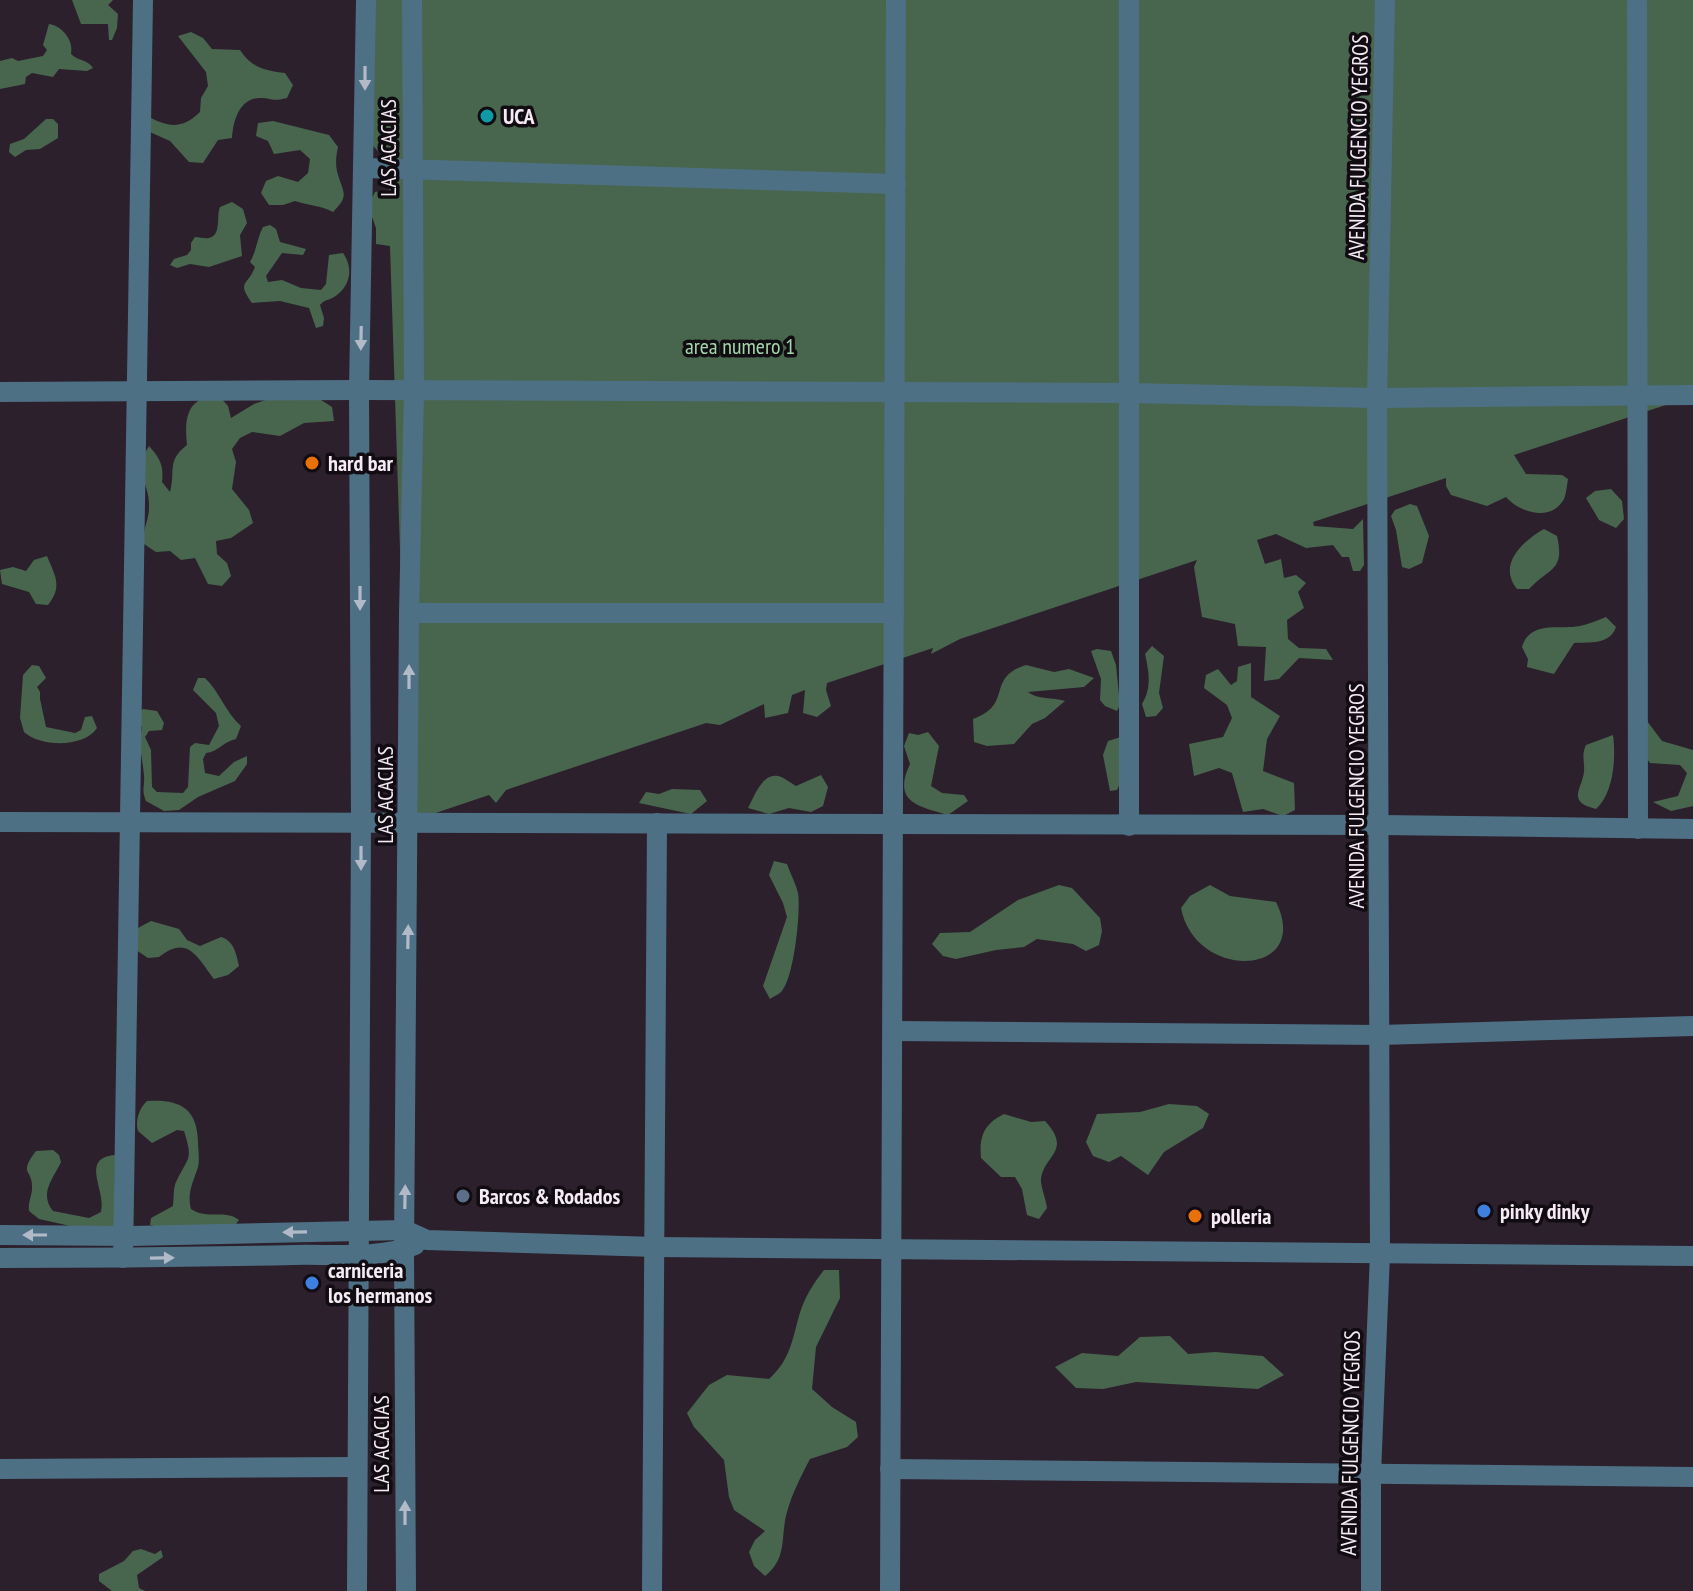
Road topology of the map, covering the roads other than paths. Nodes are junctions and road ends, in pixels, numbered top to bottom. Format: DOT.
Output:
graph roads {
  1 [pos="143,0"];
  2 [pos="366,0"];
  3 [pos="412,0"];
  4 [pos="896,0"];
  5 [pos="1129,0"];
  6 [pos="1385,0"];
  7 [pos="1637,0"];
  8 [pos="365,168"];
  9 [pos="411,170"];
  10 [pos="896,184"];
  11 [pos="359,390"];
  12 [pos="135,391"];
  13 [pos="414,391"];
  14 [pos="0,392"];
  15 [pos="895,392"];
  16 [pos="1129,393"];
  17 [pos="1638,395"];
  18 [pos="1693,395"];
  19 [pos="1377,398"];
  20 [pos="409,613"];
  21 [pos="894,613"];
  22 [pos="0,822"];
  23 [pos="131,822"];
  24 [pos="361,822"];
  25 [pos="409,822"];
  26 [pos="657,823"];
  27 [pos="893,825"];
  28 [pos="1380,825"];
  29 [pos="1129,826"];
  30 [pos="1638,829"];
  31 [pos="1693,829"];
  32 [pos="1693,1026"];
  33 [pos="893,1031"];
  34 [pos="1380,1035"];
  35 [pos="358,1230"];
  36 [pos="0,1235"];
  37 [pos="125,1236"];
  38 [pos="404,1240"];
  39 [pos="656,1247"];
  40 [pos="891,1249"];
  41 [pos="359,1253"];
  42 [pos="1380,1254"];
  43 [pos="1693,1256"];
  44 [pos="0,1258"];
  45 [pos="123,1258"];
  46 [pos="357,1467"];
  47 [pos="0,1469"];
  48 [pos="890,1469"];
  49 [pos="1371,1474"];
  50 [pos="1693,1477"];
  51 [pos="357,1591"];
  52 [pos="406,1591"];
  53 [pos="652,1591"];
  54 [pos="890,1591"];
  55 [pos="1371,1591"];
  1 -- 12 [label="street"];
  2 -- 8 [label="street, LAS ACACIAS, one-way"];
  3 -- 9 [label="street, LAS ACACIAS"];
  4 -- 10 [label="street"];
  5 -- 16 [label="street"];
  6 -- 19 [label="street, AVENIDA FULGENCIO YEGROS"];
  7 -- 17 [label="street"];
  8 -- 9 [label="street"];
  8 -- 11 [label="street, LAS ACACIAS, one-way"];
  9 -- 10 [label="street"];
  9 -- 13 [label="street, LAS ACACIAS"];
  10 -- 15 [label="street"];
  11 -- 12 [label="street"];
  11 -- 13 [label="street"];
  11 -- 24 [label="street, LAS ACACIAS, one-way"];
  12 -- 14 [label="street"];
  12 -- 23 [label="street"];
  13 -- 15 [label="street"];
  13 -- 20 [label="street, LAS ACACIAS"];
  15 -- 16 [label="street"];
  15 -- 21 [label="street"];
  16 -- 19 [label="street"];
  16 -- 29 [label="street"];
  17 -- 18 [label="street"];
  17 -- 19 [label="street"];
  17 -- 30 [label="street"];
  19 -- 28 [label="street, AVENIDA FULGENCIO YEGROS"];
  20 -- 21 [label="street"];
  25 -- 20 [label="street, LAS ACACIAS, one-way"];
  21 -- 27 [label="street"];
  22 -- 23 [label="street"];
  23 -- 24 [label="street"];
  23 -- 37 [label="street"];
  24 -- 25 [label="street"];
  24 -- 35 [label="street, LAS ACACIAS, one-way"];
  25 -- 26 [label="street"];
  38 -- 25 [label="street, LAS ACACIAS, one-way"];
  26 -- 27 [label="street"];
  26 -- 39 [label="street"];
  27 -- 29 [label="street"];
  27 -- 33 [label="street"];
  28 -- 29 [label="street"];
  28 -- 30 [label="street"];
  28 -- 34 [label="street, AVENIDA FULGENCIO YEGROS"];
  30 -- 31 [label="street"];
  32 -- 34 [label="street"];
  33 -- 34 [label="street"];
  33 -- 40 [label="street"];
  34 -- 42 [label="street, AVENIDA FULGENCIO YEGROS"];
  35 -- 37 [label="street, one-way"];
  35 -- 38 [label="street"];
  35 -- 41 [label="street, LAS ACACIAS"];
  37 -- 36 [label="street, one-way"];
  37 -- 45 [label="street"];
  38 -- 39 [label="street"];
  38 -- 41 [label="street"];
  52 -- 38 [label="street, LAS ACACIAS, one-way"];
  39 -- 40 [label="street"];
  39 -- 53 [label="street"];
  40 -- 42 [label="street"];
  40 -- 48 [label="street"];
  45 -- 41 [label="street, one-way"];
  41 -- 46 [label="street, LAS ACACIAS"];
  42 -- 43 [label="street"];
  42 -- 49 [label="street, AVENIDA FULGENCIO YEGROS"];
  44 -- 45 [label="street"];
  46 -- 47 [label="street"];
  46 -- 51 [label="street, LAS ACACIAS"];
  48 -- 49 [label="street"];
  48 -- 54 [label="street"];
  49 -- 50 [label="street"];
  49 -- 55 [label="street, AVENIDA FULGENCIO YEGROS"];
}
